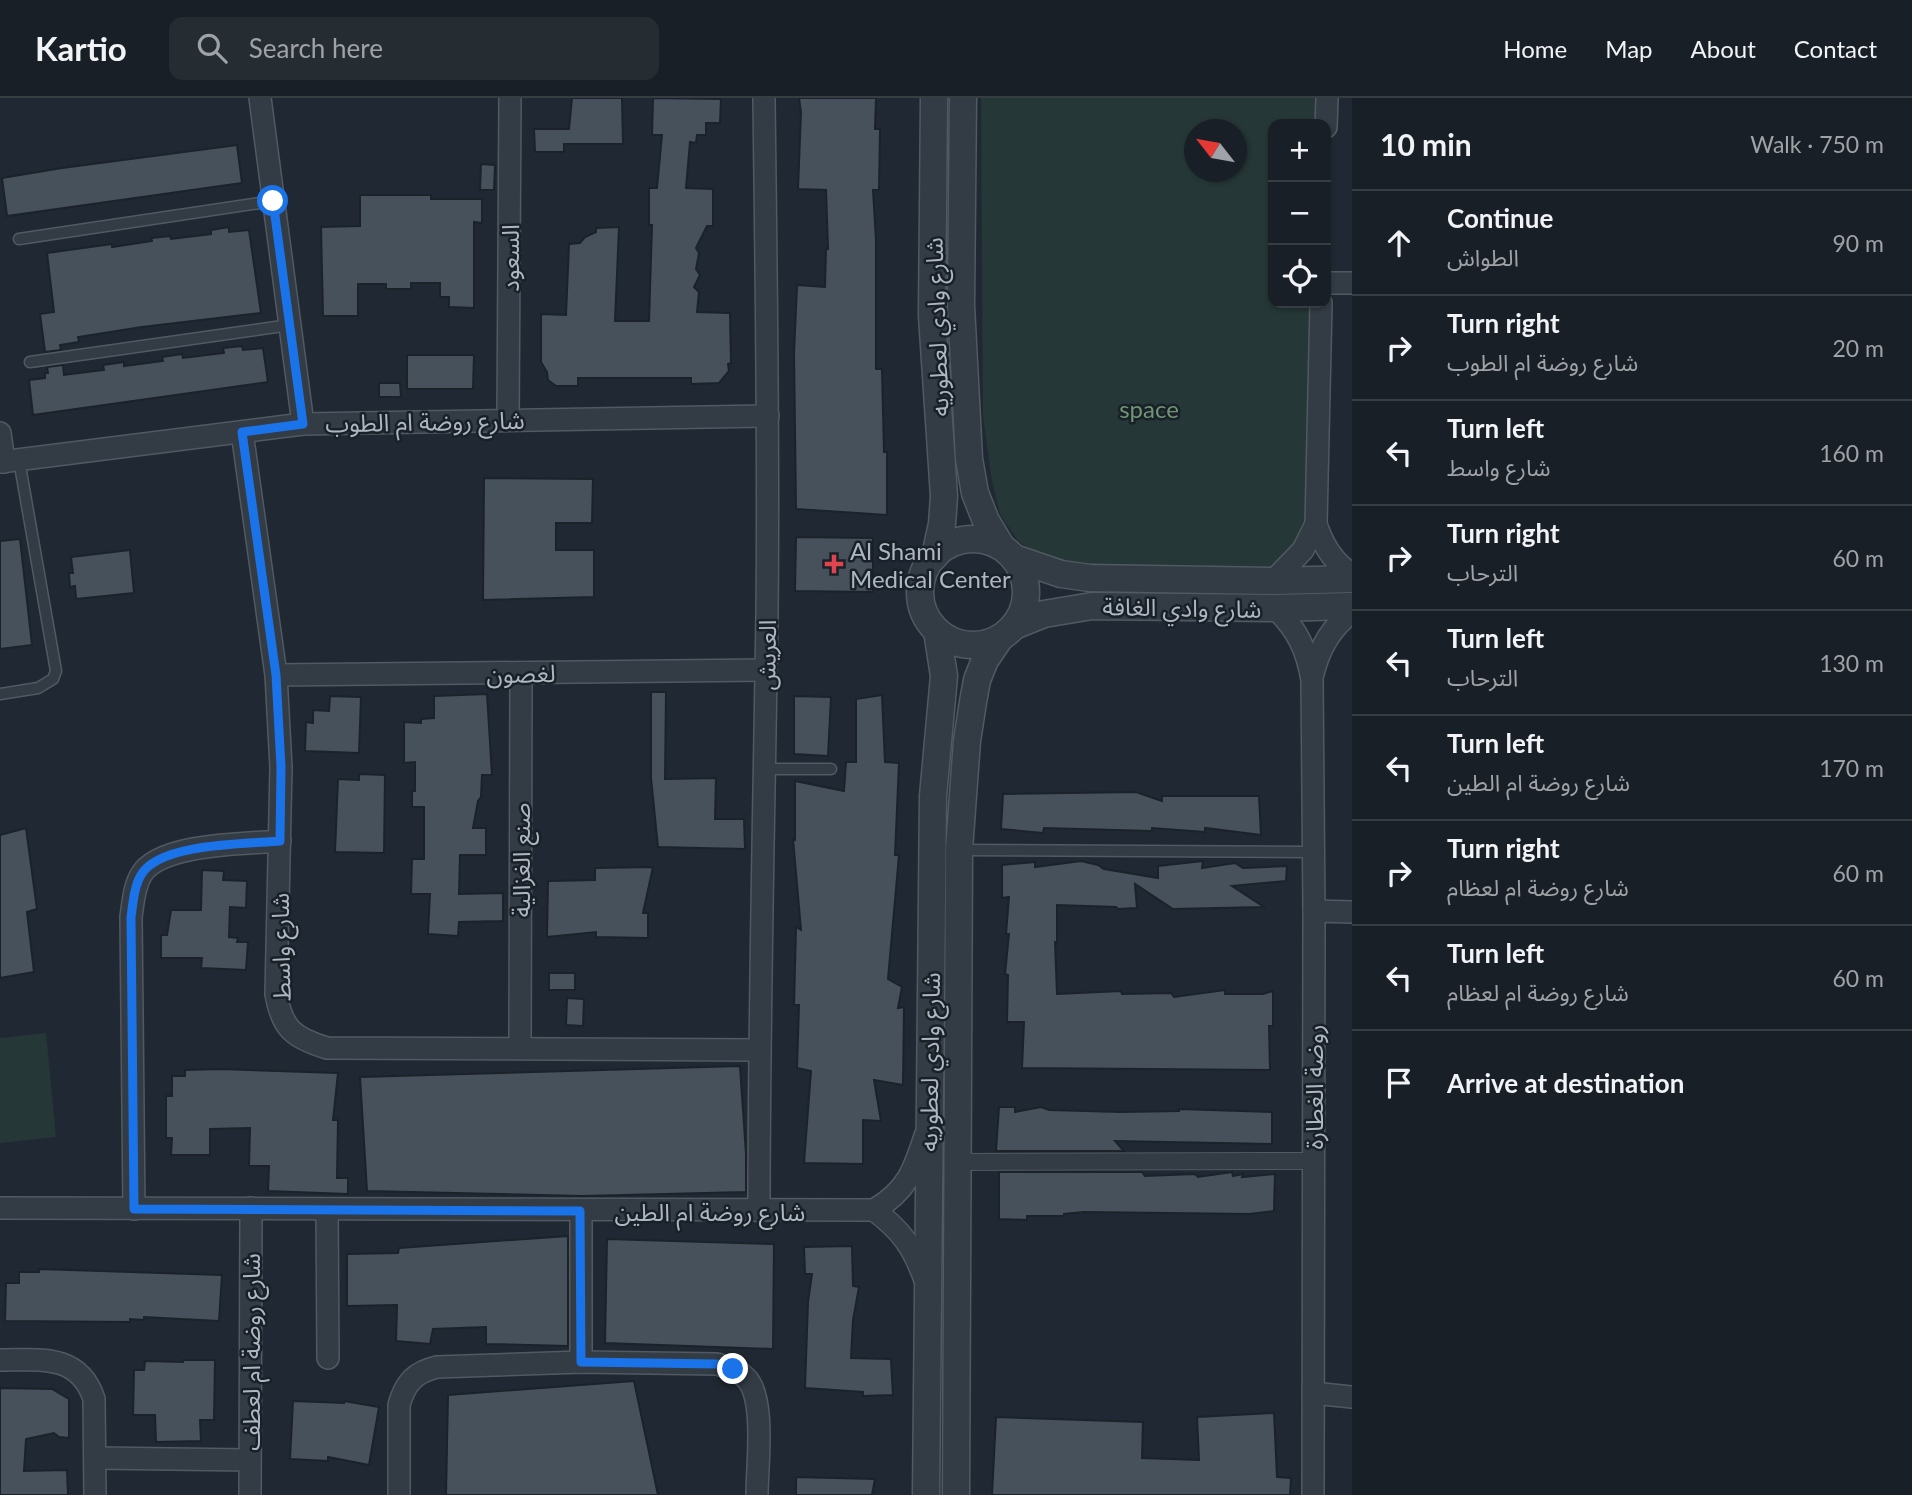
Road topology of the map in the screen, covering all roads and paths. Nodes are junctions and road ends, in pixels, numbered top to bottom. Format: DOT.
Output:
graph roads {
  1 [pos="260,98"];
  2 [pos="510,98"];
  3 [pos="764,98"];
  4 [pos="934,98"];
  5 [pos="963,98"];
  6 [pos="1326,98"];
  7 [pos="1326,119"];
  8 [pos="273,201"];
  9 [pos="19,239"];
  10 [pos="1331,283"];
  11 [pos="1352,283"];
  12 [pos="1321,308"];
  13 [pos="290,325"];
  14 [pos="30,362"];
  15 [pos="768,416"];
  16 [pos="508,419"];
  17 [pos="303,424"];
  18 [pos="242,432"];
  19 [pos="0,433"];
  20 [pos="7,461"];
  21 [pos="1316,524"];
  22 [pos="1008,552"];
  23 [pos="935,555"];
  24 [pos="1352,577"];
  25 [pos="1273,581"];
  26 [pos="1352,606"];
  27 [pos="1275,608"];
  28 [pos="1352,612"];
  29 [pos="937,631"];
  30 [pos="1007,632"];
  31 [pos="765,670"];
  32 [pos="521,673"];
  33 [pos="276,675"];
  34 [pos="1312,680"];
  35 [pos="0,694"];
  36 [pos="764,769"];
  37 [pos="831,769"];
  38 [pos="280,841"];
  39 [pos="959,850"];
  40 [pos="1313,852"];
  41 [pos="1314,911"];
  42 [pos="1352,912"];
  43 [pos="520,1048"];
  44 [pos="759,1050"];
  45 [pos="928,1127"];
  46 [pos="1313,1161"];
  47 [pos="956,1162"];
  48 [pos="0,1208"];
  49 [pos="134,1209"];
  50 [pos="251,1209"];
  51 [pos="327,1209"];
  52 [pos="874,1210"];
  53 [pos="580,1211"];
  54 [pos="759,1211"];
  55 [pos="927,1286"];
  56 [pos="328,1358"];
  57 [pos="0,1360"];
  58 [pos="581,1362"];
  59 [pos="1313,1393"];
  60 [pos="1352,1398"];
  61 [pos="96,1458"];
  62 [pos="249,1460"];
  63 [pos="95,1495"];
  64 [pos="250,1495"];
  65 [pos="399,1495"];
  66 [pos="757,1495"];
  67 [pos="926,1495"];
  68 [pos="956,1495"];
  69 [pos="1313,1495"];
  1 -- 8 [label="street"];
  2 -- 16 [label="street, السعود"];
  3 -- 15 [label="street, العريش"];
  4 -- 23 [label="street, شارع وادي لعطوريه"];
  5 -- 22 [label="street, شارع وادي لعطوريه"];
  6 -- 7 [label="street"];
  8 -- 9 [label="lane"];
  8 -- 13 [label="street"];
  10 -- 11 [label="street"];
  12 -- 21 [label="street"];
  13 -- 14 [label="lane"];
  13 -- 17 [label="street"];
  15 -- 16 [label="street, شارع روضة ام الطوب"];
  15 -- 31 [label="street, العريش"];
  16 -- 17 [label="street, شارع روضة ام الطوب"];
  17 -- 18 [label="street, شارع روضة ام الطوب"];
  18 -- 20 [label="street, شارع روضة ام الطوب"];
  18 -- 33 [label="street, شارع واسط"];
  19 -- 20 [label="street"];
  20 -- 35 [label="lane"];
  21 -- 24 [label="street"];
  21 -- 25 [label="street"];
  22 -- 23 [label="street"];
  22 -- 25 [label="street, شارع وادي الغافة"];
  22 -- 30 [label="street"];
  23 -- 29 [label="street"];
  24 -- 25 [label="street, شارع وادي الغافة"];
  26 -- 27 [label="street, شارع وادي الغافة"];
  27 -- 30 [label="street, شارع وادي الغافة"];
  27 -- 34 [label="street, روضة الغطارة"];
  28 -- 34 [label="street, روضة الغطارة"];
  29 -- 30 [label="street"];
  29 -- 45 [label="street, شارع وادي لعطوريه"];
  30 -- 39 [label="street, شارع وادي لعطوريه"];
  31 -- 32 [label="street, لغصون"];
  31 -- 36 [label="street, العريش"];
  32 -- 33 [label="street, لغصون"];
  32 -- 43 [label="street, صنع الغزالية"];
  33 -- 38 [label="street, شارع واسط"];
  34 -- 40 [label="street, روضة الغطارة"];
  36 -- 37 [label="lane"];
  36 -- 44 [label="street, العريش"];
  38 -- 43 [label="street, شارع واسط"];
  38 -- 49 [label="street"];
  39 -- 40 [label="lane"];
  39 -- 47 [label="street, شارع وادي لعطوريه"];
  40 -- 41 [label="street, روضة الغطارة"];
  41 -- 42 [label="street"];
  41 -- 46 [label="street, روضة الغطارة"];
  43 -- 44 [label="street, شارع واسط"];
  44 -- 54 [label="street, العريش"];
  45 -- 52 [label="street"];
  45 -- 55 [label="street, شارع وادي لعطوريه"];
  46 -- 47 [label="street"];
  46 -- 59 [label="street, روضة الغطارة"];
  47 -- 68 [label="street, شارع وادي لعطوريه"];
  48 -- 49 [label="street, شارع روضة ام الطين"];
  49 -- 50 [label="street, شارع روضة ام الطين"];
  50 -- 51 [label="street, شارع روضة ام الطين"];
  50 -- 62 [label="street, شارع روضة ام لعطف"];
  51 -- 53 [label="street, شارع روضة ام الطين"];
  51 -- 56 [label="street"];
  52 -- 54 [label="street, شارع روضة ام الطين"];
  52 -- 55 [label="street"];
  53 -- 54 [label="street, شارع روضة ام الطين"];
  53 -- 58 [label="street"];
  55 -- 67 [label="street, شارع وادي لعطوريه"];
  57 -- 61 [label="street"];
  58 -- 65 [label="street"];
  58 -- 66 [label="street"];
  59 -- 60 [label="street"];
  59 -- 69 [label="street, روضة الغطارة"];
  61 -- 62 [label="street"];
  61 -- 63 [label="street"];
  62 -- 64 [label="street, شارع روضة ام لعطف"];
}
